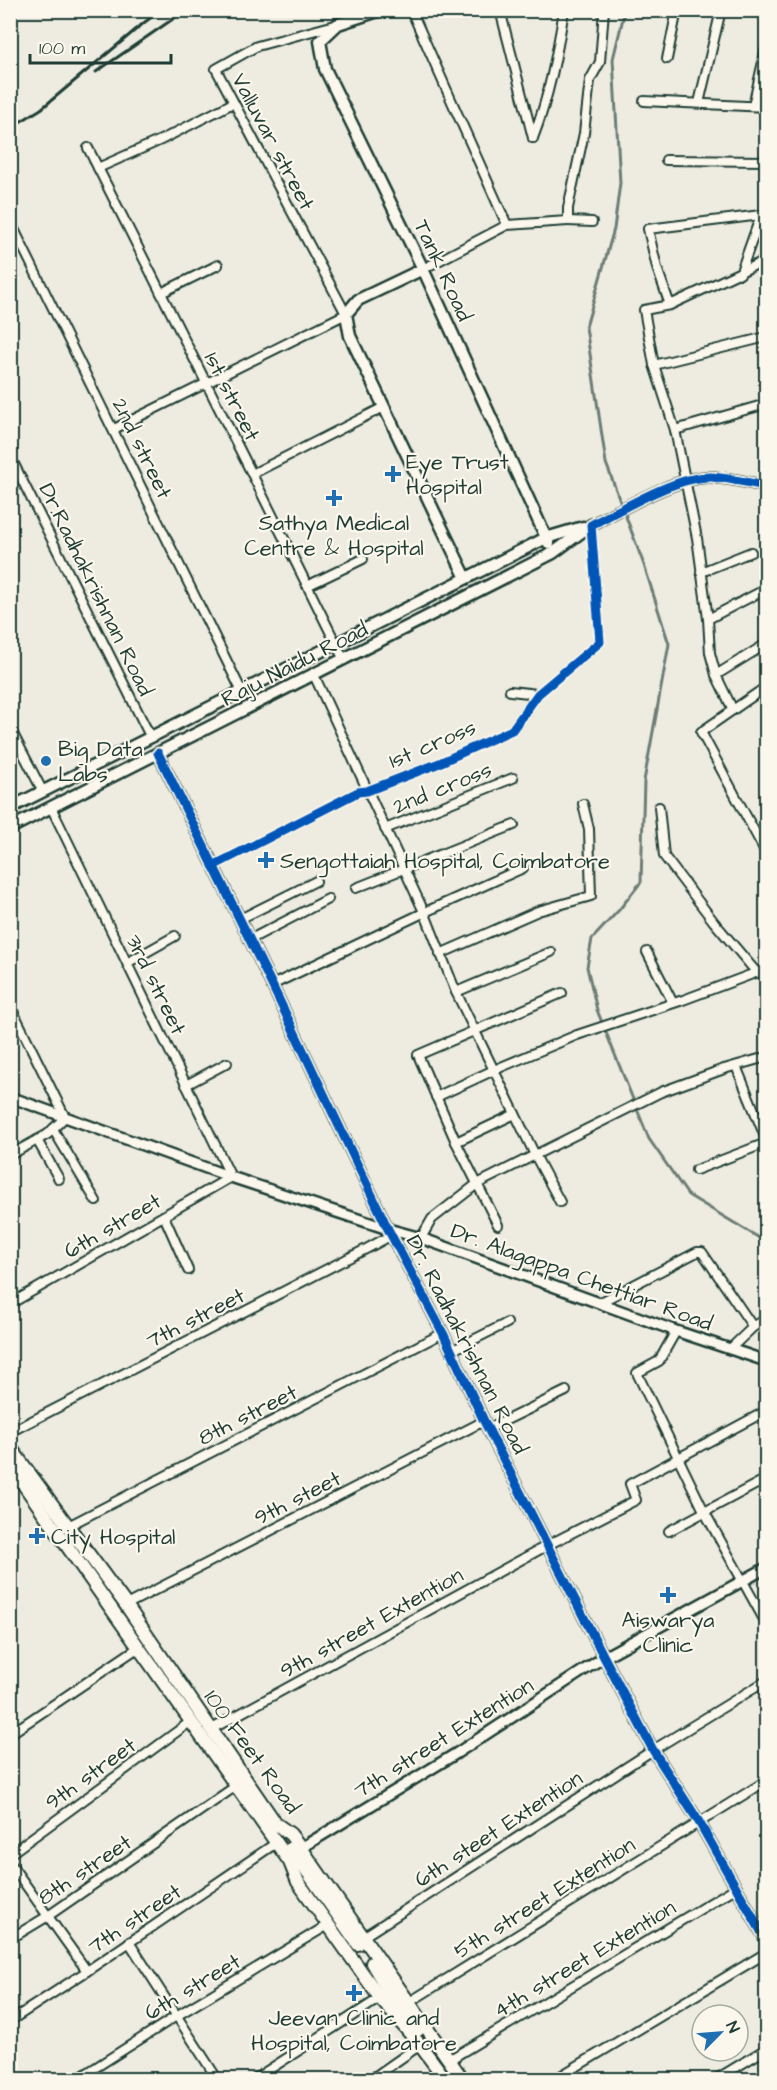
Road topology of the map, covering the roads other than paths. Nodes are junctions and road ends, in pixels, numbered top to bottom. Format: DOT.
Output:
graph roads {
  1 [pos="381,10"];
  2 [pos="411,10"];
  3 [pos="500,10"];
  4 [pos="564,10"];
  5 [pos="604,10"];
  6 [pos="677,10"];
  7 [pos="721,10"];
  8 [pos="338,24"];
  9 [pos="766,48"];
  10 [pos="667,59"];
  11 [pos="644,101"];
  12 [pos="233,103"];
  13 [pos="699,104"];
  14 [pos="753,106"];
  15 [pos="766,107"];
  16 [pos="88,148"];
  17 [pos="666,160"];
  18 [pos="766,161"];
  19 [pos="98,168"];
  20 [pos="764,214"];
  21 [pos="10,221"];
  22 [pos="568,221"];
  23 [pos="592,222"];
  24 [pos="507,225"];
  25 [pos="766,260"];
  26 [pos="218,265"];
  27 [pos="423,269"];
  28 [pos="740,274"];
  29 [pos="161,293"];
  30 [pos="670,305"];
  31 [pos="346,314"];
  32 [pos="766,337"];
  33 [pos="654,365"];
  34 [pos="206,382"];
  35 [pos="766,404"];
  36 [pos="384,407"];
  37 [pos="114,429"];
  38 [pos="675,430"];
  39 [pos="10,456"];
  40 [pos="252,474"];
  41 [pos="685,482"];
  42 [pos="766,486"];
  43 [pos="591,525"];
  44 [pos="546,538"];
  45 [pos="751,552"];
  46 [pos="552,553"];
  47 [pos="363,559"];
  48 [pos="702,572"];
  49 [pos="466,578"];
  50 [pos="307,586"];
  51 [pos="766,589"];
  52 [pos="708,619"];
  53 [pos="766,644"];
  54 [pos="337,645"];
  55 [pos="344,660"];
  56 [pos="314,675"];
  57 [pos="716,675"];
  58 [pos="766,687"];
  59 [pos="242,692"];
  60 [pos="510,692"];
  61 [pos="538,694"];
  62 [pos="733,710"];
  63 [pos="10,728"];
  64 [pos="150,738"];
  65 [pos="158,753"];
  66 [pos="513,778"];
  67 [pos="367,791"];
  68 [pos="43,792"];
  69 [pos="583,804"];
  70 [pos="51,807"];
  71 [pos="659,807"];
  72 [pos="10,808"];
  73 [pos="514,825"];
  74 [pos="10,828"];
  75 [pos="385,829"];
  76 [pos="765,851"];
  77 [pos="213,866"];
  78 [pos="403,868"];
  79 [pos="524,868"];
  80 [pos="316,881"];
  81 [pos="356,888"];
  82 [pos="328,899"];
  83 [pos="423,913"];
  84 [pos="240,919"];
  85 [pos="175,936"];
  86 [pos="249,940"];
  87 [pos="551,952"];
  88 [pos="647,952"];
  89 [pos="440,954"];
  90 [pos="127,963"];
  91 [pos="766,969"];
  92 [pos="757,973"];
  93 [pos="272,986"];
  94 [pos="456,992"];
  95 [pos="562,993"];
  96 [pos="673,1003"];
  97 [pos="10,1005"];
  98 [pos="475,1030"];
  99 [pos="766,1057"];
  100 [pos="227,1063"];
  101 [pos="736,1066"];
  102 [pos="495,1070"];
  103 [pos="186,1085"];
  104 [pos="10,1097"];
  105 [pos="436,1097"];
  106 [pos="515,1114"];
  107 [pos="65,1117"];
  108 [pos="53,1129"];
  109 [pos="37,1140"];
  110 [pos="766,1141"];
  111 [pos="456,1142"];
  112 [pos="10,1155"];
  113 [pos="535,1155"];
  114 [pos="696,1170"];
  115 [pos="231,1177"];
  116 [pos="59,1179"];
  117 [pos="477,1184"];
  118 [pos="96,1201"];
  119 [pos="560,1202"];
  120 [pos="164,1216"];
  121 [pos="498,1225"];
  122 [pos="388,1229"];
  123 [pos="421,1238"];
  124 [pos="188,1270"];
  125 [pos="599,1303"];
  126 [pos="10,1304"];
  127 [pos="766,1319"];
  128 [pos="507,1323"];
  129 [pos="753,1327"];
  130 [pos="676,1331"];
  131 [pos="443,1334"];
  132 [pos="730,1349"];
  133 [pos="451,1351"];
  134 [pos="766,1361"];
  135 [pos="566,1391"];
  136 [pos="766,1411"];
  137 [pos="486,1425"];
  138 [pos="10,1432"];
  139 [pos="10,1447"];
  140 [pos="680,1459"];
  141 [pos="10,1465"];
  142 [pos="766,1479"];
  143 [pos="704,1511"];
  144 [pos="68,1526"];
  145 [pos="669,1531"];
  146 [pos="548,1545"];
  147 [pos="766,1568"];
  148 [pos="743,1581"];
  149 [pos="126,1605"];
  150 [pos="766,1623"];
  151 [pos="140,1647"];
  152 [pos="604,1657"];
  153 [pos="766,1681"];
  154 [pos="190,1722"];
  155 [pos="210,1730"];
  156 [pos="10,1734"];
  157 [pos="653,1750"];
  158 [pos="766,1781"];
  159 [pos="236,1786"];
  160 [pos="699,1822"];
  161 [pos="276,1843"];
  162 [pos="10,1854"];
  163 [pos="295,1854"];
  164 [pos="10,1863"];
  165 [pos="737,1887"];
  166 [pos="48,1916"];
  167 [pos="328,1925"];
  168 [pos="363,1937"];
  169 [pos="10,1939"];
  170 [pos="766,1940"];
  171 [pos="129,1942"];
  172 [pos="766,1953"];
  173 [pos="87,1971"];
  174 [pos="383,1992"];
  175 [pos="408,2003"];
  176 [pos="178,2015"];
  177 [pos="10,2020"];
  178 [pos="420,2044"];
  179 [pos="766,2049"];
  180 [pos="449,2060"];
  181 [pos="76,2079"];
  182 [pos="218,2079"];
  183 [pos="253,2079"];
  184 [pos="370,2079"];
  185 [pos="446,2079"];
  186 [pos="454,2079"];
  187 [pos="463,2079"];
  188 [pos="554,2079"];
  189 [pos="715,2079"];
  1 -- 8 [label="main road"];
  2 -- 24 [label="street"];
  3 -- 4 [label="street"];
  5 -- 22 [label="street"];
  6 -- 10 [label="street"];
  7 -- 13 [label="street"];
  8 -- 12 [label="street, Valluvar street"];
  8 -- 27 [label="main road, Tank Road"];
  9 -- 14 [label="street"];
  11 -- 13 [label="street"];
  12 -- 19 [label="street"];
  12 -- 31 [label="street, Valluvar street"];
  13 -- 14 [label="street"];
  14 -- 15 [label="street"];
  16 -- 19 [label="street, 1st street"];
  17 -- 18 [label="street"];
  19 -- 29 [label="street, 1st street"];
  20 -- 28 [label="street"];
  20 -- 30 [label="street"];
  21 -- 37 [label="street, 2nd street"];
  22 -- 23 [label="street"];
  22 -- 24 [label="street"];
  24 -- 27 [label="street"];
  25 -- 28 [label="street"];
  26 -- 29 [label="street"];
  27 -- 31 [label="main road"];
  27 -- 44 [label="main road, Tank Road"];
  28 -- 30 [label="street"];
  29 -- 34 [label="street, 1st street"];
  30 -- 33 [label="street"];
  31 -- 34 [label="street"];
  31 -- 36 [label="main road"];
  32 -- 33 [label="street"];
  33 -- 38 [label="street"];
  34 -- 37 [label="street"];
  34 -- 40 [label="street, 1st street"];
  35 -- 38 [label="street"];
  36 -- 40 [label="street"];
  36 -- 49 [label="main road"];
  37 -- 59 [label="street, 2nd street"];
  38 -- 41 [label="street"];
  39 -- 64 [label="street, Dr.Radhakrishnan Road"];
  40 -- 50 [label="street, 1st street"];
  41 -- 42 [label="street"];
  41 -- 43 [label="street"];
  41 -- 48 [label="street"];
  43 -- 44 [label="main road, Raju Naidu Road"];
  43 -- 46 [label="main road, Raju Naidu Road"];
  43 -- 61 [label="street"];
  44 -- 46 [label="main road, Tank Road"];
  44 -- 49 [label="main road, Raju Naidu Road"];
  45 -- 48 [label="street"];
  46 -- 55 [label="main road, Raju Naidu Road"];
  47 -- 50 [label="street"];
  48 -- 52 [label="street"];
  49 -- 54 [label="main road, Raju Naidu Road"];
  50 -- 54 [label="street, 1st street"];
  51 -- 52 [label="street"];
  52 -- 57 [label="street"];
  53 -- 57 [label="street"];
  54 -- 55 [label="street, 1st street"];
  54 -- 59 [label="main road, Raju Naidu Road"];
  55 -- 56 [label="main road, Raju Naidu Road"];
  56 -- 65 [label="main road, Raju Naidu Road"];
  56 -- 67 [label="street"];
  57 -- 62 [label="street"];
  58 -- 62 [label="street"];
  59 -- 64 [label="main road, Raju Naidu Road"];
  60 -- 61 [label="street"];
  61 -- 67 [label="street, 1st cross"];
  62 -- 76 [label="street"];
  63 -- 68 [label="street"];
  64 -- 68 [label="main road, Raju Naidu Road"];
  65 -- 70 [label="main road, Raju Naidu Road"];
  65 -- 77 [label="street, Dr. Radhakrishnan Road"];
  66 -- 75 [label="street, 2nd cross"];
  67 -- 75 [label="street"];
  67 -- 77 [label="street, 1st cross"];
  68 -- 72 [label="main road, Raju Naidu Road"];
  69 -- 89 [label="street"];
  70 -- 74 [label="main road, Raju Naidu Road"];
  70 -- 90 [label="street, 3rd street"];
  71 -- 92 [label="street"];
  73 -- 78 [label="street"];
  75 -- 78 [label="street"];
  77 -- 84 [label="street, Dr. Radhakrishnan Road"];
  78 -- 81 [label="street"];
  78 -- 83 [label="street"];
  79 -- 83 [label="street"];
  80 -- 84 [label="street"];
  82 -- 86 [label="street"];
  83 -- 89 [label="street"];
  83 -- 93 [label="street"];
  84 -- 86 [label="street, Dr. Radhakrishnan Road"];
  85 -- 90 [label="street"];
  86 -- 93 [label="street, Dr. Radhakrishnan Road"];
  87 -- 94 [label="street"];
  88 -- 96 [label="street"];
  89 -- 94 [label="street"];
  90 -- 103 [label="street, 3rd street"];
  91 -- 92 [label="street"];
  92 -- 96 [label="street"];
  93 -- 122 [label="street, Dr. Radhakrishnan Road"];
  94 -- 98 [label="street"];
  95 -- 98 [label="street"];
  96 -- 102 [label="street"];
  97 -- 107 [label="street"];
  98 -- 102 [label="street"];
  98 -- 105 [label="street"];
  99 -- 101 [label="street"];
  100 -- 103 [label="street"];
  101 -- 110 [label="street"];
  101 -- 113 [label="street"];
  102 -- 105 [label="street"];
  102 -- 106 [label="street"];
  103 -- 115 [label="street, 3rd street"];
  104 -- 107 [label="street, Dr. Alagappa Chettiar Road"];
  105 -- 111 [label="street"];
  106 -- 111 [label="street"];
  106 -- 113 [label="street"];
  107 -- 108 [label="street"];
  107 -- 115 [label="street, Dr. Alagappa Chettiar Road"];
  108 -- 109 [label="street"];
  108 -- 118 [label="street"];
  109 -- 112 [label="street"];
  109 -- 116 [label="street"];
  110 -- 114 [label="street"];
  111 -- 117 [label="street"];
  113 -- 117 [label="street"];
  113 -- 119 [label="street"];
  115 -- 120 [label="street, 6th street"];
  115 -- 122 [label="street, Dr. Alagappa Chettiar Road"];
  117 -- 121 [label="street"];
  117 -- 123 [label="street"];
  120 -- 124 [label="street"];
  120 -- 126 [label="street, 6th street"];
  122 -- 123 [label="street, Dr. Alagappa Chettiar Road"];
  122 -- 131 [label="street, Dr. Radhakrishnan Road"];
  122 -- 138 [label="street, 7th street"];
  123 -- 125 [label="street, Dr. Alagappa Chettiar Road"];
  125 -- 129 [label="street"];
  125 -- 130 [label="street, Dr. Alagappa Chettiar Road"];
  127 -- 129 [label="street"];
  128 -- 133 [label="street"];
  129 -- 132 [label="street"];
  130 -- 132 [label="street, Dr. Alagappa Chettiar Road"];
  130 -- 140 [label="street"];
  131 -- 133 [label="street, Dr. Radhakrishnan Road"];
  131 -- 144 [label="street, 8th street"];
  132 -- 134 [label="street, Dr. Alagappa Chettiar Road"];
  133 -- 137 [label="street, Dr. Radhakrishnan Road"];
  135 -- 137 [label="street, 9th steet"];
  136 -- 140 [label="street"];
  137 -- 146 [label="street, Dr. Radhakrishnan Road"];
  137 -- 149 [label="street, 9th steet"];
  139 -- 144 [label="main road, 100 Feet Road"];
  140 -- 143 [label="street"];
  140 -- 146 [label="street, 9th street Extention"];
  141 -- 151 [label="main road, 100 Feet Road"];
  142 -- 143 [label="street"];
  143 -- 145 [label="street"];
  143 -- 148 [label="street"];
  144 -- 149 [label="main road, 100 Feet Road"];
  146 -- 152 [label="street, Dr. Radhakrishnan Road"];
  146 -- 155 [label="street, 9th street Extention"];
  147 -- 148 [label="street, 7th street Extention"];
  148 -- 150 [label="street"];
  148 -- 152 [label="street, 7th street Extention"];
  149 -- 155 [label="main road, 100 Feet Road"];
  151 -- 154 [label="main road, 100 Feet Road"];
  151 -- 156 [label="street"];
  152 -- 157 [label="street, Dr. Radhakrishnan Road"];
  152 -- 163 [label="street, 7th street Extention"];
  153 -- 157 [label="street, 6th steet Extention"];
  154 -- 159 [label="main road, 100 Feet Road"];
  154 -- 162 [label="street, 9th street"];
  155 -- 163 [label="main road, 100 Feet Road"];
  157 -- 160 [label="street, Dr. Radhakrishnan Road"];
  157 -- 168 [label="street, 6th steet Extention"];
  158 -- 160 [label="street, 5th street Extention"];
  159 -- 161 [label="main road, 100 Feet Road"];
  159 -- 166 [label="street, 8th street"];
  160 -- 165 [label="street, Dr. Radhakrishnan Road"];
  160 -- 175 [label="street, 5th street Extention"];
  161 -- 163 [label="main road, 100 Feet Road"];
  161 -- 171 [label="street, 7th street"];
  163 -- 167 [label="main road, 100 Feet Road"];
  163 -- 168 [label="main road, 100 Feet Road"];
  163 -- 174 [label="main road"];
  163 -- 174 [label="main road"];
  164 -- 166 [label="street"];
  165 -- 170 [label="street, Dr. Radhakrishnan Road"];
  165 -- 180 [label="street, 4th street Extention"];
  166 -- 169 [label="street, 8th street"];
  166 -- 173 [label="street"];
  167 -- 174 [label="main road, 100 Feet Road"];
  167 -- 176 [label="street, 6th street"];
  168 -- 175 [label="main road, 100 Feet Road"];
  171 -- 173 [label="street, 7th street"];
  171 -- 176 [label="street"];
  172 -- 188 [label="street"];
  173 -- 177 [label="street, 7th street"];
  174 -- 178 [label="main road, 100 Feet Road"];
  174 -- 183 [label="street"];
  174 -- 186 [label="main road"];
  175 -- 180 [label="main road, 100 Feet Road"];
  176 -- 181 [label="street, 6th street"];
  176 -- 182 [label="street"];
  178 -- 184 [label="street"];
  178 -- 185 [label="main road, 100 Feet Road"];
  179 -- 189 [label="street"];
  180 -- 187 [label="main road, 100 Feet Road"];
}
